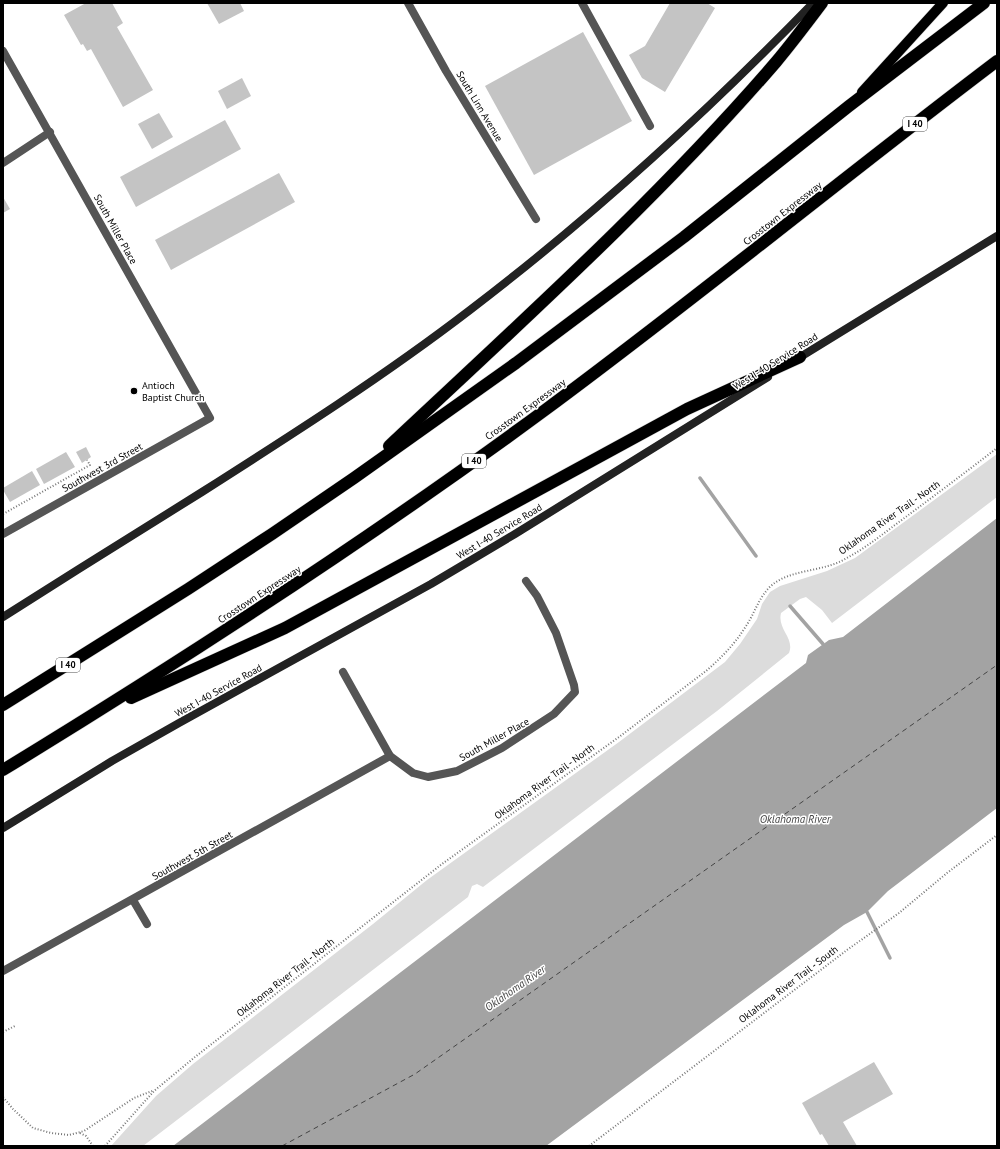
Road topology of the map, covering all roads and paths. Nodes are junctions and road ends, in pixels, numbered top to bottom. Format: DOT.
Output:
graph roads {
  1 [pos="408,3"];
  2 [pos="582,3"];
  3 [pos="813,3"];
  4 [pos="822,3"];
  5 [pos="943,3"];
  6 [pos="984,3"];
  7 [pos="3,50"];
  8 [pos="995,64"];
  9 [pos="849,106"];
  10 [pos="650,126"];
  11 [pos="50,132"];
  12 [pos="3,163"];
  13 [pos="536,218"];
  14 [pos="997,236"];
  15 [pos="800,357"];
  16 [pos="210,418"];
  17 [pos="997,448"];
  18 [pos="87,460"];
  19 [pos="354,478"];
  20 [pos="3,514"];
  21 [pos="3,534"];
  22 [pos="526,581"];
  23 [pos="3,617"];
  24 [pos="343,672"];
  25 [pos="3,705"];
  26 [pos="92,716"];
  27 [pos="390,756"];
  28 [pos="3,770"];
  29 [pos="3,828"];
  30 [pos="997,835"];
  31 [pos="133,900"];
  32 [pos="147,924"];
  33 [pos="3,971"];
  34 [pos="15,1026"];
  35 [pos="3,1032"];
  36 [pos="154,1091"];
  37 [pos="3,1097"];
  38 [pos="79,1132"];
  39 [pos="93,1146"];
  40 [pos="105,1146"];
  41 [pos="589,1146"];
  1 -- 13 [label="street, South Linn Avenue"];
  2 -- 10 [label="street"];
  3 -- 23 [label="main road"];
  4 -- 19 [label="highway"];
  5 -- 9 [label="main road"];
  6 -- 9 [label="highway, I 40"];
  7 -- 11 [label="street, South Miller Place"];
  8 -- 26 [label="highway, Crosstown Expressway / I 40"];
  9 -- 19 [label="highway, I 40"];
  11 -- 12 [label="street"];
  11 -- 16 [label="street, South Miller Place"];
  14 -- 15 [label="main road, West I-40 Service Road"];
  15 -- 26 [label="highway"];
  15 -- 29 [label="main road, West I-40 Service Road"];
  16 -- 21 [label="street, Southwest 3rd Street"];
  17 -- 36 [label="path, Oklahoma River Trail - North"];
  18 -- 20 [label="path"];
  19 -- 25 [label="highway, I 40"];
  22 -- 27 [label="street, South Miller Place"];
  24 -- 27 [label="street, South Miller Place"];
  26 -- 28 [label="highway, Crosstown Expressway / I 40"];
  27 -- 31 [label="street, Southwest 5th Street"];
  30 -- 41 [label="path, Oklahoma River Trail - South"];
  31 -- 32 [label="street"];
  31 -- 33 [label="street, Southwest 5th Street"];
  34 -- 35 [label="path"];
  36 -- 38 [label="path"];
  36 -- 40 [label="path, Oklahoma River Trail - North"];
  37 -- 38 [label="path"];
  38 -- 39 [label="path"];
}
